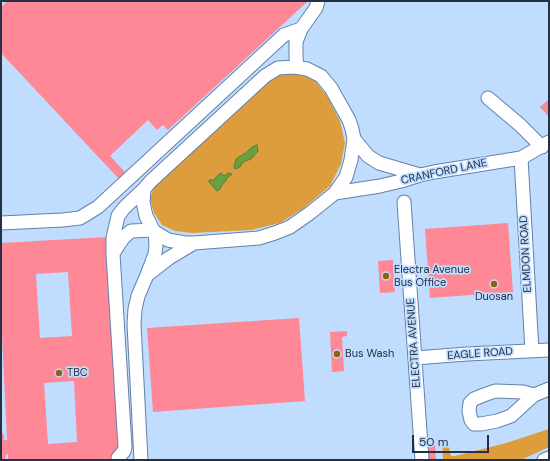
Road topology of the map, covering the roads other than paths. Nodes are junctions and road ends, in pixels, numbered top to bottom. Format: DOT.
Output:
graph roads {
  1 [pos="318,1"];
  2 [pos="301,29"];
  3 [pos="297,67"];
  4 [pos="488,98"];
  5 [pos="354,139"];
  6 [pos="545,144"];
  7 [pos="151,158"];
  8 [pos="521,158"];
  9 [pos="164,170"];
  10 [pos="134,174"];
  11 [pos="420,175"];
  12 [pos="148,185"];
  13 [pos="335,193"];
  14 [pos="404,202"];
  15 [pos="1,223"];
  16 [pos="154,231"];
  17 [pos="194,243"];
  18 [pos="113,254"];
  19 [pos="147,275"];
  20 [pos="547,350"];
  21 [pos="532,351"];
  22 [pos="415,358"];
  23 [pos="549,389"];
  24 [pos="534,395"];
  25 [pos="118,458"];
  26 [pos="549,458"];
  27 [pos="141,460"];
  28 [pos="422,460"];
  29 [pos="544,460"];
  1 -- 2 [label="lane"];
  2 -- 3 [label="lane"];
  2 -- 7 [label="lane"];
  3 -- 5 [label="lane"];
  3 -- 9 [label="lane"];
  4 -- 6 [label="lane"];
  5 -- 11 [label="lane"];
  5 -- 13 [label="lane"];
  6 -- 8 [label="lane, CRANFORD LANE"];
  7 -- 9 [label="lane"];
  7 -- 10 [label="lane"];
  8 -- 11 [label="lane, CRANFORD LANE"];
  8 -- 21 [label="lane, ELMDON ROAD"];
  9 -- 12 [label="lane"];
  10 -- 12 [label="lane"];
  10 -- 15 [label="lane"];
  11 -- 13 [label="lane, CRANFORD LANE"];
  12 -- 16 [label="lane"];
  12 -- 18 [label="lane"];
  13 -- 17 [label="lane"];
  14 -- 22 [label="lane, ELECTRA AVENUE"];
  16 -- 17 [label="lane"];
  16 -- 18 [label="lane"];
  16 -- 19 [label="lane"];
  17 -- 19 [label="lane"];
  18 -- 25 [label="lane"];
  19 -- 27 [label="lane"];
  20 -- 21 [label="lane, EAGLE ROAD"];
  21 -- 22 [label="lane, EAGLE ROAD"];
  22 -- 28 [label="lane, ELECTRA AVENUE"];
  23 -- 24 [label="lane"];
  26 -- 29 [label="lane"];
}
